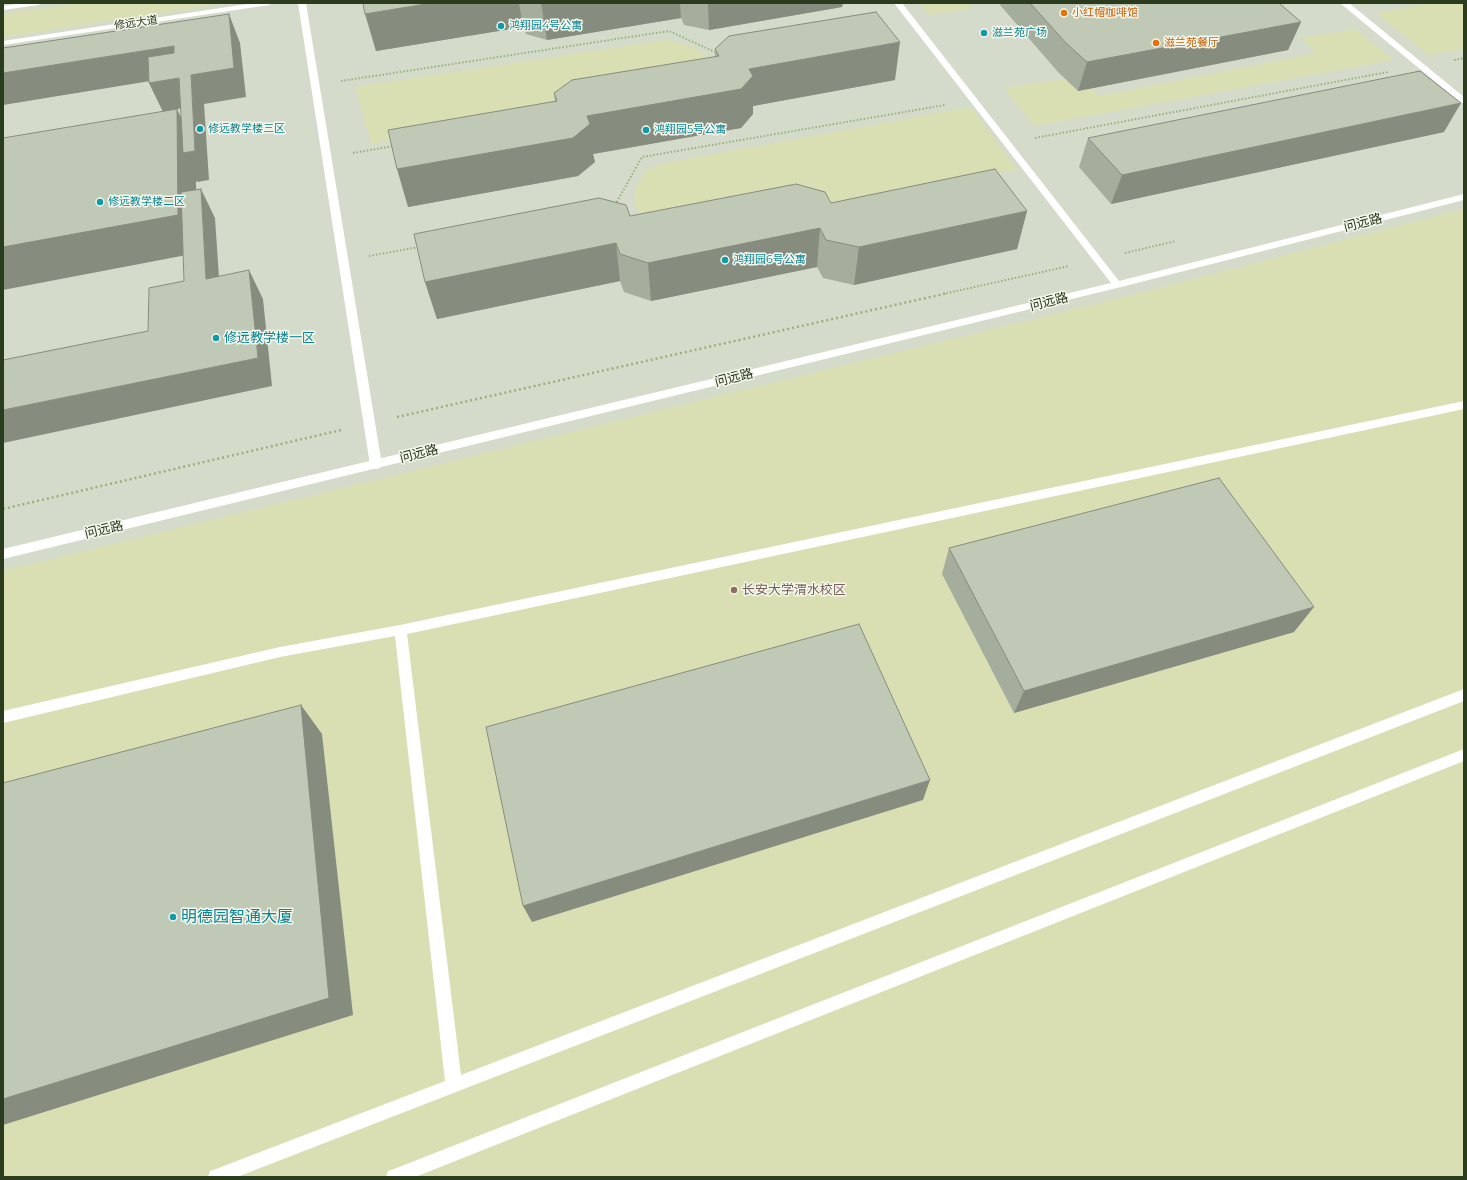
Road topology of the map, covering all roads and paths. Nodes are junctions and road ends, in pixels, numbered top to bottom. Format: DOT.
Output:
graph roads {
  1 [pos="38,3"];
  2 [pos="268,3"];
  3 [pos="302,3"];
  4 [pos="898,3"];
  5 [pos="1344,3"];
  6 [pos="3,8"];
  7 [pos="3,42"];
  8 [pos="720,55"];
  9 [pos="1421,66"];
  10 [pos="315,85"];
  11 [pos="973,100"];
  12 [pos="1464,101"];
  13 [pos="1007,143"];
  14 [pos="397,146"];
  15 [pos="327,158"];
  16 [pos="1464,197"];
  17 [pos="612,211"];
  18 [pos="1181,240"];
  19 [pos="420,246"];
  20 [pos="1097,259"];
  21 [pos="343,261"];
  22 [pos="1118,285"];
  23 [pos="1464,405"];
  24 [pos="369,423"];
  25 [pos="376,465"];
  26 [pos="3,509"];
  27 [pos="3,554"];
  28 [pos="400,630"];
  29 [pos="1464,695"];
  30 [pos="3,717"];
  31 [pos="1464,755"];
  32 [pos="454,1086"];
  33 [pos="216,1177"];
  34 [pos="394,1177"];
  1 -- 6 [label="street"];
  2 -- 7 [label="street, 修远大道"];
  3 -- 10 [label="street"];
  4 -- 11 [label="street"];
  5 -- 9 [label="street"];
  8 -- 10 [label="path"];
  9 -- 12 [label="street"];
  9 -- 13 [label="path"];
  10 -- 15 [label="street"];
  11 -- 13 [label="street"];
  11 -- 17 [label="path"];
  13 -- 20 [label="street"];
  14 -- 15 [label="path"];
  15 -- 21 [label="street"];
  16 -- 22 [label="street, 问远路"];
  18 -- 20 [label="path"];
  19 -- 21 [label="path"];
  20 -- 22 [label="street"];
  20 -- 24 [label="path"];
  21 -- 24 [label="street"];
  22 -- 25 [label="street, 问远路"];
  23 -- 28 [label="street"];
  24 -- 25 [label="street"];
  24 -- 26 [label="path"];
  25 -- 27 [label="street, 问远路"];
  28 -- 30 [label="street"];
  28 -- 32 [label="street"];
  29 -- 32 [label="street"];
  31 -- 34 [label="street"];
  32 -- 33 [label="street"];
}
